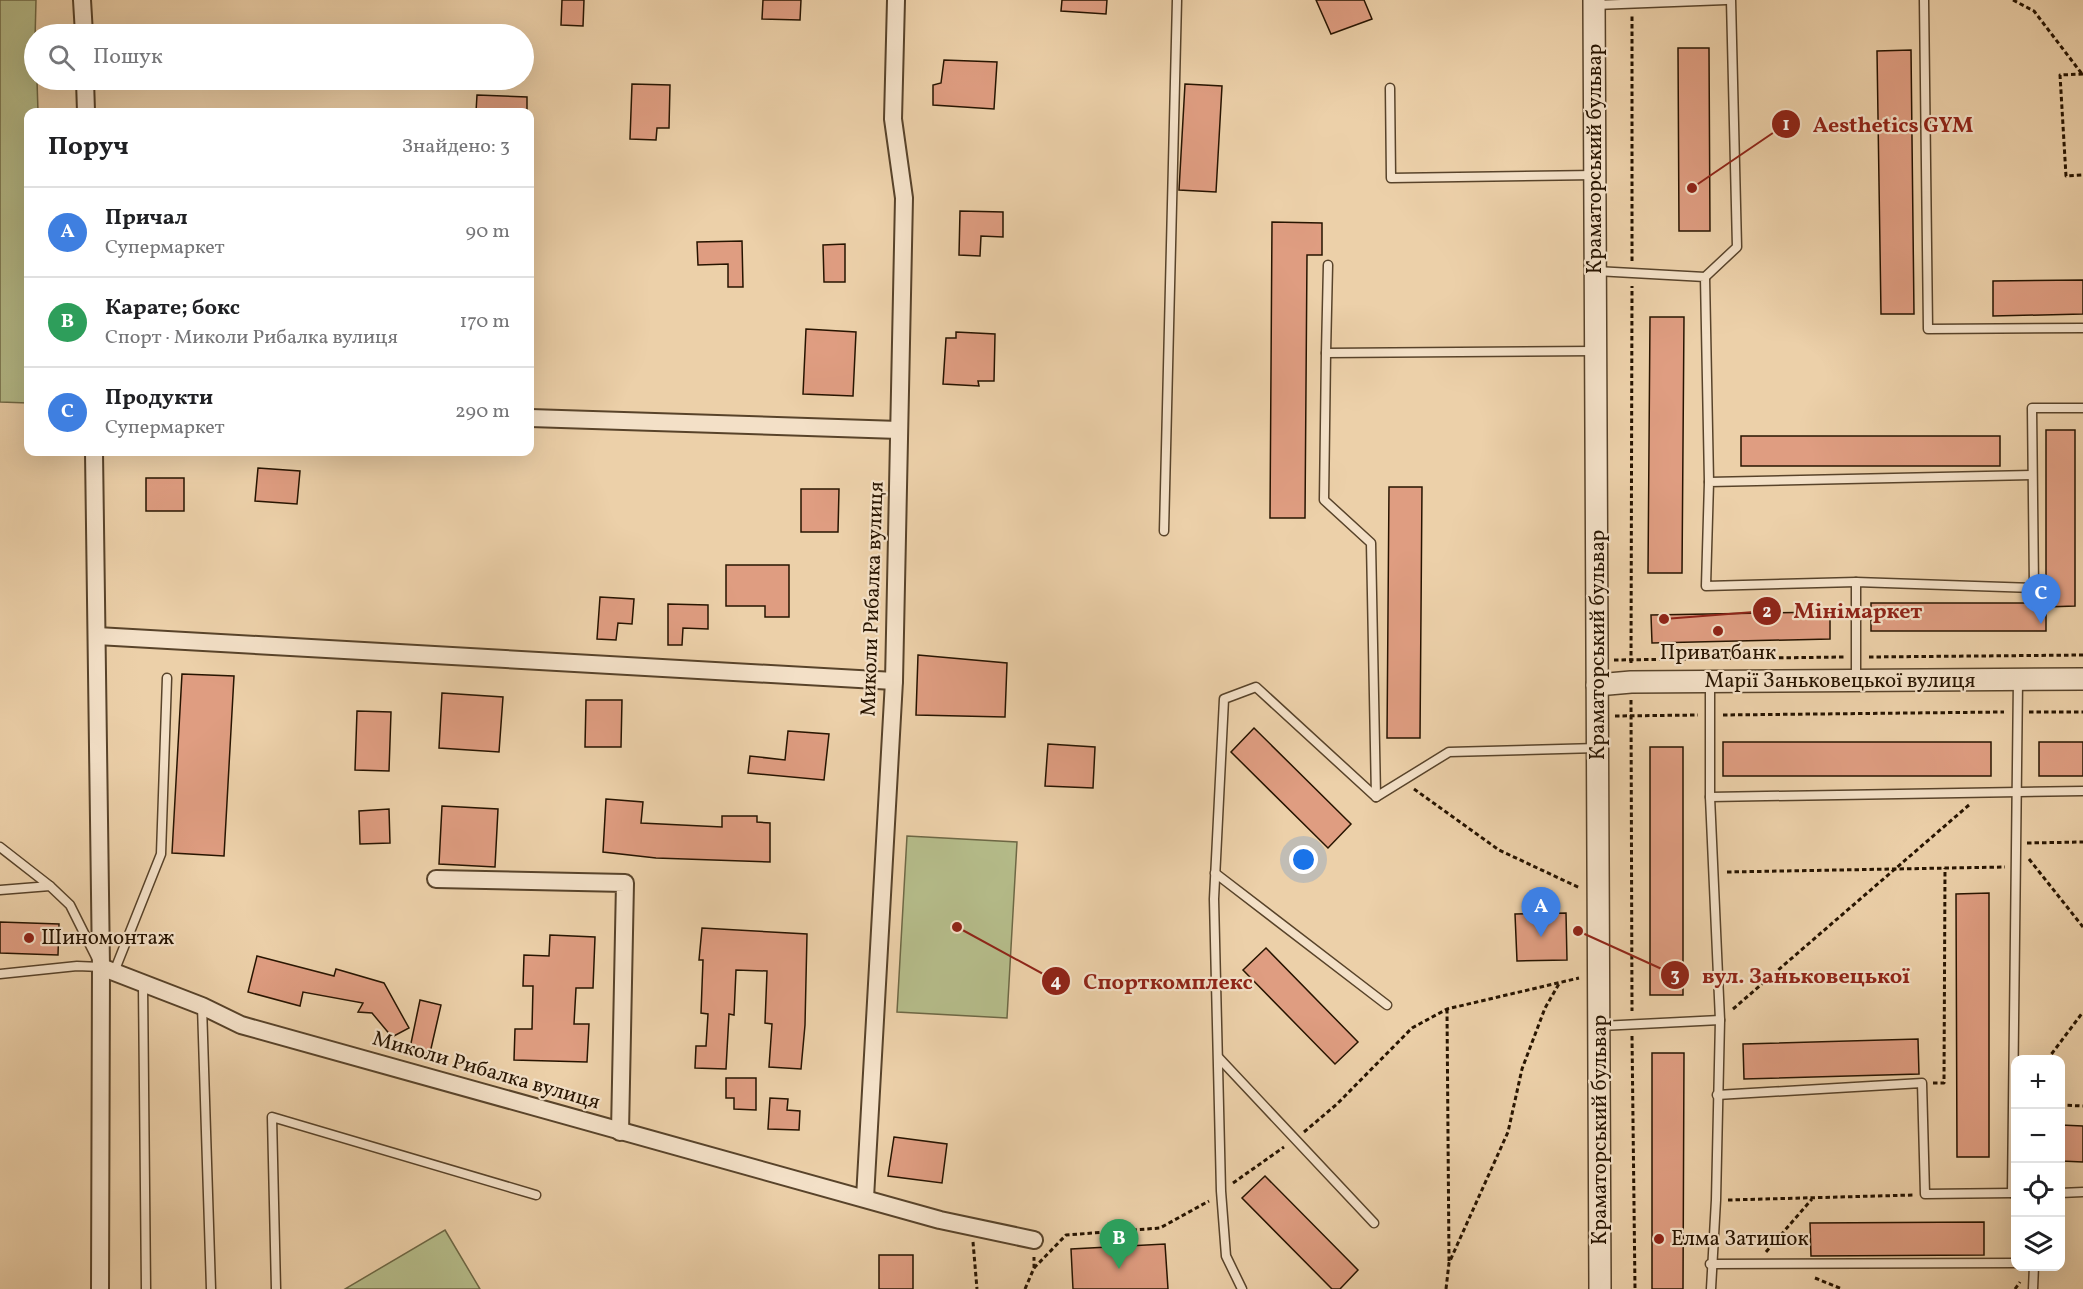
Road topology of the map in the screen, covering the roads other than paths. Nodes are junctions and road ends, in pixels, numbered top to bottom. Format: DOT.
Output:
graph roads {
  1 [pos="82,0"];
  2 [pos="896,0"];
  3 [pos="1177,0"];
  4 [pos="1728,0"];
  5 [pos="1924,0"];
  6 [pos="1695,1"];
  7 [pos="1594,2"];
  8 [pos="83,24"];
  9 [pos="1390,88"];
  10 [pos="85,90"];
  11 [pos="86,108"];
  12 [pos="1595,175"];
  13 [pos="1328,266"];
  14 [pos="1595,270"];
  15 [pos="1705,277"];
  16 [pos="2083,328"];
  17 [pos="1596,351"];
  18 [pos="1326,353"];
  19 [pos="2083,408"];
  20 [pos="534,418"];
  21 [pos="899,430"];
  22 [pos="94,456"];
  23 [pos="2032,475"];
  24 [pos="1709,482"];
  25 [pos="1164,531"];
  26 [pos="1856,582"];
  27 [pos="97,636"];
  28 [pos="167,678"];
  29 [pos="2018,680"];
  30 [pos="2083,680"];
  31 [pos="894,681"];
  32 [pos="1856,681"];
  33 [pos="1710,682"];
  34 [pos="1597,685"];
  35 [pos="1599,748"];
  36 [pos="2017,791"];
  37 [pos="2083,791"];
  38 [pos="1376,797"];
  39 [pos="1710,797"];
  40 [pos="0,847"];
  41 [pos="1215,873"];
  42 [pos="436,879"];
  43 [pos="50,886"];
  44 [pos="0,890"];
  45 [pos="107,970"];
  46 [pos="0,974"];
  47 [pos="143,985"];
  48 [pos="1387,1005"];
  49 [pos="202,1006"];
  50 [pos="1720,1020"];
  51 [pos="1600,1026"];
  52 [pos="1219,1058"];
  53 [pos="1717,1095"];
  54 [pos="620,1132"];
  55 [pos="2014,1163"];
  56 [pos="2065,1192"];
  57 [pos="2083,1192"];
  58 [pos="2011,1193"];
  59 [pos="536,1195"];
  60 [pos="865,1198"];
  61 [pos="1374,1223"];
  62 [pos="1034,1240"];
  63 [pos="2011,1263"];
  64 [pos="1710,1264"];
  65 [pos="2034,1271"];
  66 [pos="100,1289"];
  67 [pos="146,1289"];
  68 [pos="211,1289"];
  69 [pos="276,1289"];
  70 [pos="1242,1289"];
  71 [pos="1600,1289"];
  72 [pos="1711,1289"];
  73 [pos="2033,1289"];
  1 -- 8 [label="street"];
  2 -- 21 [label="street, Миколи Рибалка вулиця"];
  3 -- 25 [label="lane"];
  4 -- 6 [label="lane"];
  4 -- 15 [label="lane"];
  5 -- 16 [label="lane"];
  6 -- 7 [label="lane"];
  7 -- 12 [label="street, Краматорський бульвар"];
  9 -- 12 [label="lane"];
  10 -- 11 [label="street"];
  12 -- 14 [label="street, Краматорський бульвар"];
  13 -- 18 [label="lane"];
  14 -- 15 [label="lane"];
  14 -- 17 [label="street, Краматорський бульвар"];
  15 -- 24 [label="lane"];
  17 -- 18 [label="lane"];
  17 -- 34 [label="street, Краматорський бульвар"];
  18 -- 38 [label="lane"];
  19 -- 23 [label="lane"];
  20 -- 21 [label="street"];
  21 -- 31 [label="street, Миколи Рибалка вулиця"];
  22 -- 27 [label="street"];
  23 -- 24 [label="lane"];
  23 -- 26 [label="lane"];
  24 -- 26 [label="lane"];
  26 -- 32 [label="lane"];
  27 -- 31 [label="street"];
  27 -- 45 [label="street"];
  28 -- 45 [label="lane"];
  29 -- 30 [label="street, Марії Заньковецької вулиця"];
  29 -- 32 [label="street, Марії Заньковецької вулиця"];
  29 -- 36 [label="lane"];
  31 -- 60 [label="street, Миколи Рибалка вулиця"];
  32 -- 33 [label="street, Марії Заньковецької вулиця"];
  33 -- 34 [label="street, Марії Заньковецької вулиця"];
  33 -- 39 [label="lane"];
  34 -- 35 [label="street, Краматорський бульвар"];
  35 -- 38 [label="lane"];
  35 -- 51 [label="street, Краматорський бульвар"];
  36 -- 37 [label="lane"];
  36 -- 39 [label="lane"];
  36 -- 55 [label="lane"];
  38 -- 41 [label="lane"];
  39 -- 50 [label="lane"];
  40 -- 43 [label="lane"];
  41 -- 48 [label="lane"];
  41 -- 52 [label="lane"];
  42 -- 54 [label="street"];
  43 -- 44 [label="lane"];
  43 -- 45 [label="lane"];
  45 -- 46 [label="lane"];
  45 -- 47 [label="street, Миколи Рибалка вулиця"];
  45 -- 66 [label="street"];
  47 -- 49 [label="street, Миколи Рибалка вулиця"];
  47 -- 67 [label="lane"];
  49 -- 54 [label="street, Миколи Рибалка вулиця"];
  49 -- 68 [label="lane"];
  50 -- 51 [label="lane"];
  50 -- 53 [label="lane"];
  51 -- 71 [label="street, Краматорський бульвар"];
  52 -- 61 [label="lane"];
  52 -- 70 [label="lane"];
  53 -- 58 [label="lane"];
  53 -- 64 [label="lane"];
  54 -- 60 [label="street, Миколи Рибалка вулиця"];
  56 -- 57 [label="lane"];
  59 -- 69 [label="lane"];
  60 -- 62 [label="street, Миколи Рибалка вулиця"];
  63 -- 64 [label="lane"];
  64 -- 72 [label="lane"];
  65 -- 73 [label="lane"];
}
